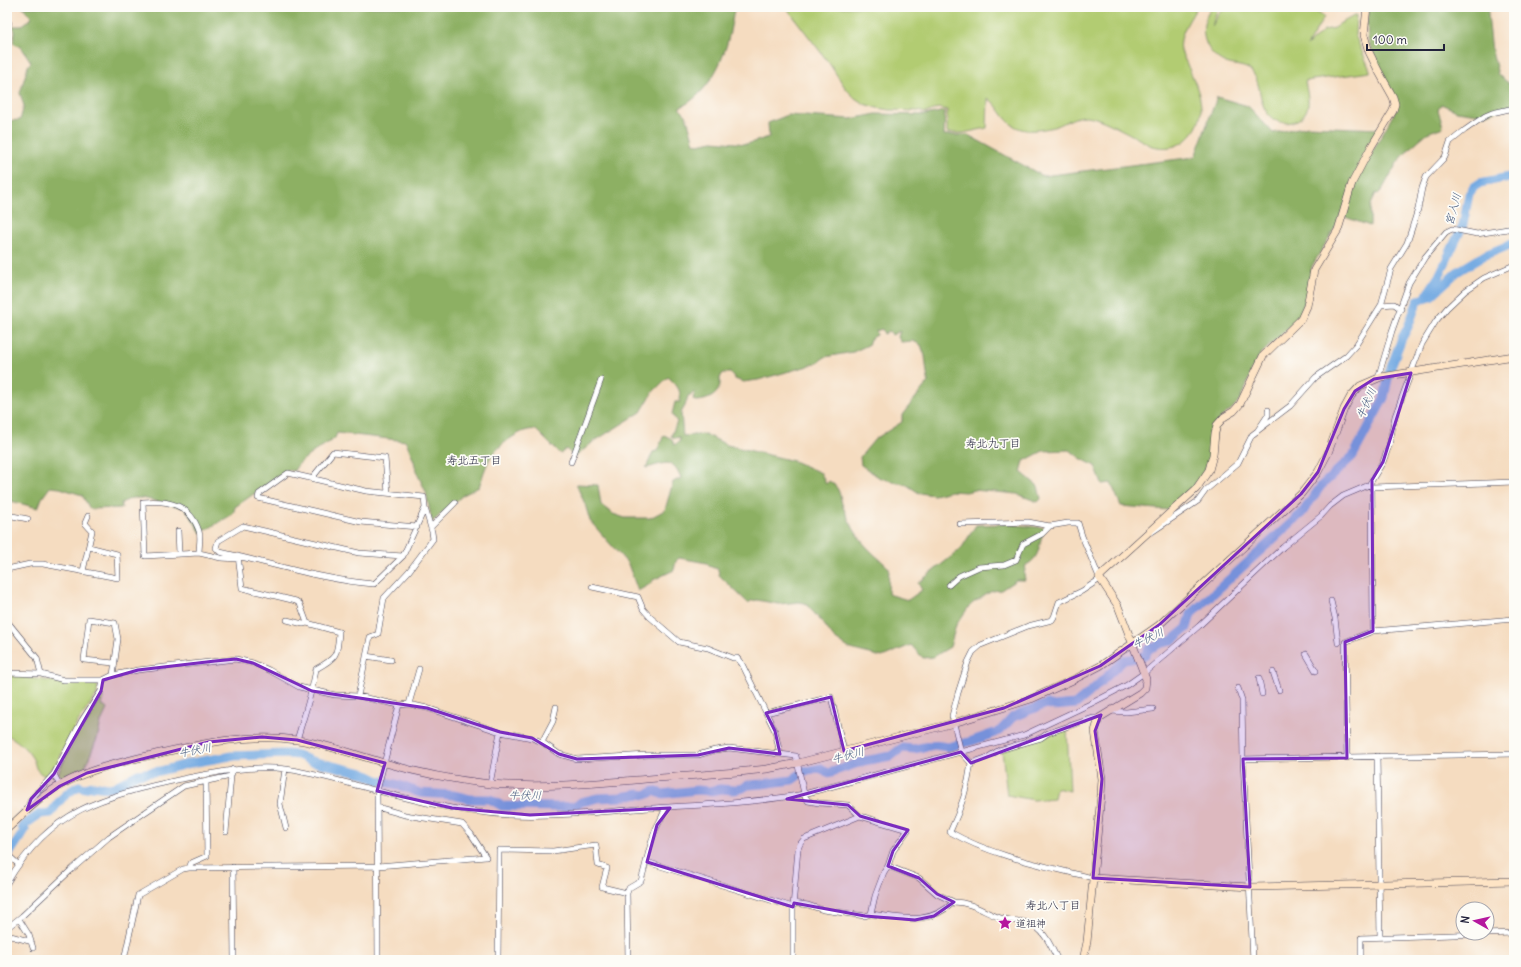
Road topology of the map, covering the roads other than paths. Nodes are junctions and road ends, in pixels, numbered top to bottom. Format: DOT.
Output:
graph roads {
  1 [pos="1367,7"];
  2 [pos="1514,108"];
  3 [pos="1514,228"];
  4 [pos="1514,265"];
  5 [pos="1381,305"];
  6 [pos="1401,308"];
  7 [pos="1514,356"];
  8 [pos="1409,373"];
  9 [pos="1380,378"];
  10 [pos="601,380"];
  11 [pos="1268,410"];
  12 [pos="1257,432"];
  13 [pos="571,462"];
  14 [pos="312,478"];
  15 [pos="1514,482"];
  16 [pos="1370,486"];
  17 [pos="388,493"];
  18 [pos="455,503"];
  19 [pos="425,508"];
  20 [pos="7,515"];
  21 [pos="88,516"];
  22 [pos="28,519"];
  23 [pos="960,524"];
  24 [pos="1050,526"];
  25 [pos="417,527"];
  26 [pos="431,527"];
  27 [pos="178,532"];
  28 [pos="1147,533"];
  29 [pos="89,548"];
  30 [pos="199,553"];
  31 [pos="179,554"];
  32 [pos="403,556"];
  33 [pos="239,557"];
  34 [pos="7,569"];
  35 [pos="83,571"];
  36 [pos="1100,578"];
  37 [pos="949,585"];
  38 [pos="592,587"];
  39 [pos="1331,601"];
  40 [pos="1514,618"];
  41 [pos="287,620"];
  42 [pos="7,621"];
  43 [pos="307,623"];
  44 [pos="1373,631"];
  45 [pos="1338,643"];
  46 [pos="1134,646"];
  47 [pos="1306,654"];
  48 [pos="366,656"];
  49 [pos="391,660"];
  50 [pos="114,663"];
  51 [pos="419,669"];
  52 [pos="1144,671"];
  53 [pos="1316,671"];
  54 [pos="1273,672"];
  55 [pos="7,673"];
  56 [pos="41,674"];
  57 [pos="113,675"];
  58 [pos="1259,678"];
  59 [pos="103,680"];
  60 [pos="1238,688"];
  61 [pos="1279,690"];
  62 [pos="312,691"];
  63 [pos="1262,694"];
  64 [pos="358,696"];
  65 [pos="409,704"];
  66 [pos="399,705"];
  67 [pos="556,707"];
  68 [pos="1153,709"];
  69 [pos="1111,711"];
  70 [pos="766,713"];
  71 [pos="1100,718"];
  72 [pos="954,725"];
  73 [pos="500,732"];
  74 [pos="297,740"];
  75 [pos="542,742"];
  76 [pos="844,751"];
  77 [pos="961,752"];
  78 [pos="780,754"];
  79 [pos="1514,754"];
  80 [pos="1377,756"];
  81 [pos="1346,758"];
  82 [pos="1243,759"];
  83 [pos="970,763"];
  84 [pos="384,765"];
  85 [pos="799,765"];
  86 [pos="232,769"];
  87 [pos="285,769"];
  88 [pos="54,774"];
  89 [pos="231,776"];
  90 [pos="206,782"];
  91 [pos="490,784"];
  92 [pos="60,786"];
  93 [pos="378,790"];
  94 [pos="804,792"];
  95 [pos="377,807"];
  96 [pos="665,808"];
  97 [pos="27,810"];
  98 [pos="860,816"];
  99 [pos="286,828"];
  100 [pos="7,829"];
  101 [pos="226,832"];
  102 [pos="7,854"];
  103 [pos="647,862"];
  104 [pos="18,864"];
  105 [pos="378,866"];
  106 [pos="888,866"];
  107 [pos="233,867"];
  108 [pos="189,868"];
  109 [pos="1093,878"];
  110 [pos="1514,882"];
  111 [pos="7,883"];
  112 [pos="1379,884"];
  113 [pos="1250,887"];
  114 [pos="627,893"];
  115 [pos="954,902"];
  116 [pos="793,905"];
  117 [pos="871,914"];
  118 [pos="19,919"];
  119 [pos="7,928"];
  120 [pos="1514,933"];
  121 [pos="7,935"];
  122 [pos="1380,938"];
  123 [pos="29,941"];
  124 [pos="33,948"];
  125 [pos="124,960"];
  126 [pos="234,960"];
  127 [pos="378,960"];
  128 [pos="498,960"];
  129 [pos="628,960"];
  130 [pos="793,960"];
  131 [pos="1058,960"];
  132 [pos="1083,960"];
  133 [pos="1254,960"];
  134 [pos="1361,960"];
  1 -- 28 [label="street"];
  2 -- 5 [label="street"];
  3 -- 6 [label="street"];
  4 -- 8 [label="street"];
  5 -- 6 [label="street"];
  5 -- 12 [label="street"];
  6 -- 9 [label="street"];
  7 -- 8 [label="street"];
  8 -- 9 [label="street"];
  8 -- 16 [label="street"];
  9 -- 46 [label="street"];
  10 -- 13 [label="street"];
  11 -- 12 [label="street"];
  12 -- 28 [label="street"];
  14 -- 17 [label="street"];
  14 -- 17 [label="street"];
  14 -- 25 [label="street"];
  15 -- 16 [label="street"];
  16 -- 44 [label="street"];
  16 -- 52 [label="street"];
  17 -- 19 [label="street"];
  18 -- 26 [label="street"];
  19 -- 25 [label="street"];
  19 -- 26 [label="street"];
  20 -- 22 [label="street"];
  21 -- 29 [label="street"];
  23 -- 24 [label="street"];
  24 -- 36 [label="street"];
  24 -- 37 [label="street"];
  25 -- 32 [label="street"];
  26 -- 48 [label="street"];
  27 -- 31 [label="street"];
  28 -- 36 [label="street"];
  29 -- 35 [label="street"];
  29 -- 35 [label="street"];
  30 -- 31 [label="street"];
  30 -- 31 [label="street"];
  30 -- 33 [label="street"];
  32 -- 33 [label="street"];
  32 -- 33 [label="street"];
  33 -- 43 [label="street"];
  34 -- 35 [label="street"];
  36 -- 46 [label="street"];
  36 -- 72 [label="street"];
  38 -- 70 [label="street"];
  39 -- 45 [label="street"];
  40 -- 44 [label="street"];
  41 -- 43 [label="street"];
  42 -- 56 [label="street"];
  43 -- 62 [label="street"];
  44 -- 81 [label="street"];
  46 -- 52 [label="street"];
  46 -- 72 [label="street"];
  47 -- 53 [label="street"];
  48 -- 49 [label="street"];
  48 -- 64 [label="street"];
  50 -- 50 [label="street"];
  50 -- 57 [label="street"];
  51 -- 65 [label="street"];
  52 -- 69 [label="street"];
  52 -- 77 [label="street"];
  54 -- 61 [label="street"];
  55 -- 56 [label="street"];
  56 -- 59 [label="street"];
  57 -- 59 [label="street"];
  57 -- 62 [label="street"];
  58 -- 63 [label="street"];
  59 -- 88 [label="street"];
  60 -- 82 [label="street"];
  62 -- 64 [label="street"];
  62 -- 74 [label="street"];
  64 -- 66 [label="street"];
  65 -- 66 [label="street"];
  65 -- 73 [label="street"];
  66 -- 84 [label="street"];
  67 -- 75 [label="street"];
  68 -- 69 [label="street"];
  69 -- 71 [label="street"];
  70 -- 76 [label="street"];
  70 -- 78 [label="street"];
  71 -- 83 [label="street"];
  71 -- 109 [label="street"];
  72 -- 76 [label="street"];
  72 -- 77 [label="street"];
  73 -- 75 [label="street"];
  73 -- 91 [label="street"];
  74 -- 84 [label="street"];
  74 -- 92 [label="street"];
  75 -- 78 [label="street"];
  76 -- 85 [label="street"];
  77 -- 83 [label="street"];
  77 -- 94 [label="street"];
  78 -- 85 [label="street"];
  79 -- 80 [label="street"];
  80 -- 81 [label="street"];
  80 -- 112 [label="street"];
  81 -- 82 [label="street"];
  82 -- 113 [label="street"];
  83 -- 109 [label="street"];
  84 -- 91 [label="street"];
  84 -- 93 [label="street"];
  85 -- 91 [label="street"];
  85 -- 94 [label="street"];
  86 -- 87 [label="street"];
  86 -- 89 [label="street"];
  86 -- 104 [label="street"];
  87 -- 93 [label="street"];
  87 -- 99 [label="street"];
  88 -- 92 [label="street"];
  97 -- 88 [label="street, one-way"];
  89 -- 90 [label="street"];
  89 -- 101 [label="street"];
  90 -- 108 [label="street"];
  90 -- 118 [label="street"];
  92 -- 97 [label="street"];
  93 -- 95 [label="street"];
  93 -- 96 [label="street"];
  94 -- 96 [label="street"];
  94 -- 98 [label="street"];
  95 -- 105 [label="street"];
  95 -- 105 [label="street"];
  96 -- 103 [label="street"];
  97 -- 100 [label="street"];
  98 -- 106 [label="street"];
  98 -- 116 [label="street"];
  102 -- 104 [label="street"];
  103 -- 114 [label="street"];
  103 -- 116 [label="street"];
  104 -- 111 [label="street"];
  105 -- 107 [label="street"];
  105 -- 127 [label="street"];
  106 -- 115 [label="street"];
  106 -- 117 [label="street"];
  107 -- 108 [label="street"];
  107 -- 126 [label="street"];
  108 -- 125 [label="street"];
  109 -- 113 [label="street"];
  109 -- 132 [label="street"];
  110 -- 112 [label="street"];
  112 -- 113 [label="street"];
  112 -- 122 [label="street"];
  113 -- 133 [label="street"];
  114 -- 128 [label="street"];
  114 -- 129 [label="street"];
  115 -- 117 [label="street"];
  115 -- 131 [label="street"];
  116 -- 117 [label="street"];
  116 -- 130 [label="street"];
  118 -- 119 [label="street"];
  118 -- 123 [label="street"];
  120 -- 122 [label="street"];
  121 -- 123 [label="street"];
  122 -- 134 [label="street"];
  123 -- 124 [label="street"];
}
